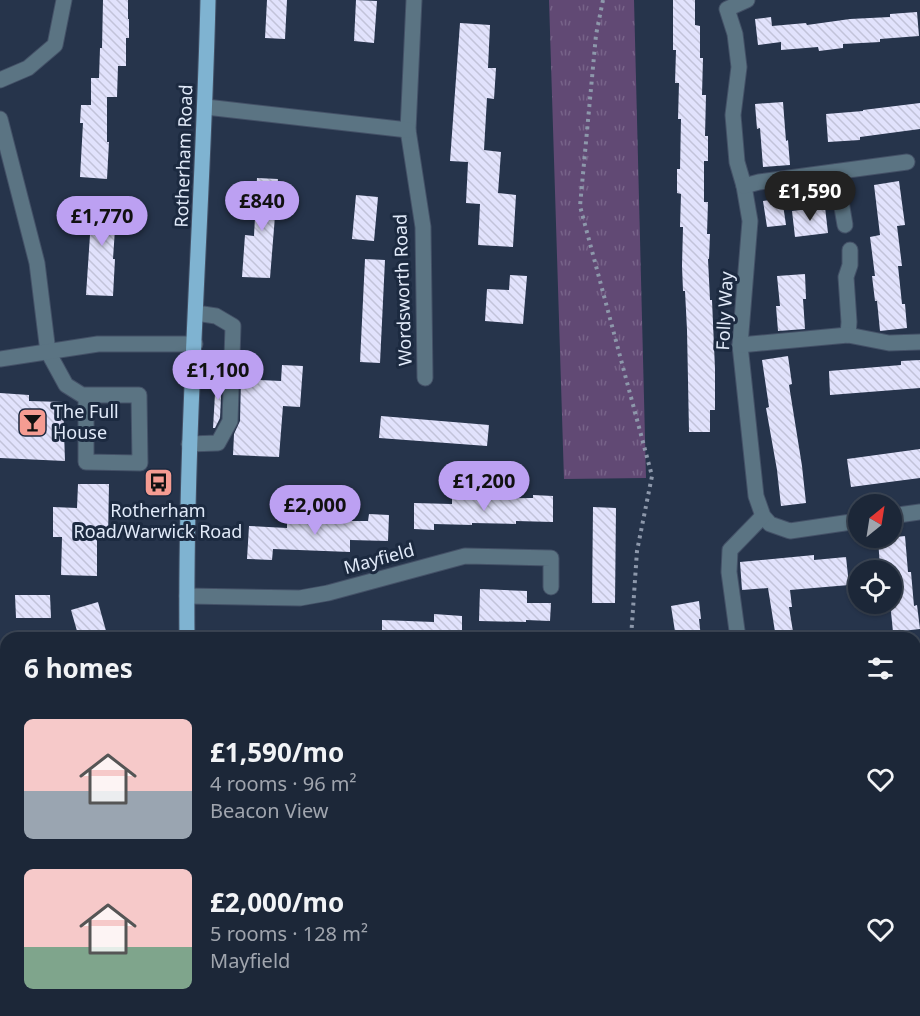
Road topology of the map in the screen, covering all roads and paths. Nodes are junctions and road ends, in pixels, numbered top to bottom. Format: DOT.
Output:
graph roads {
  1 [pos="64,0"];
  2 [pos="208,0"];
  3 [pos="414,0"];
  4 [pos="603,0"];
  5 [pos="747,0"];
  6 [pos="725,4"];
  7 [pos="0,80"];
  8 [pos="206,107"];
  9 [pos="0,119"];
  10 [pos="408,130"];
  11 [pos="907,162"];
  12 [pos="836,172"];
  13 [pos="744,186"];
  14 [pos="845,225"];
  15 [pos="850,250"];
  16 [pos="196,313"];
  17 [pos="848,335"];
  18 [pos="920,342"];
  19 [pos="195,344"];
  20 [pos="740,345"];
  21 [pos="48,352"];
  22 [pos="0,359"];
  23 [pos="425,378"];
  24 [pos="86,395"];
  25 [pos="189,444"];
  26 [pos="920,512"];
  27 [pos="902,514"];
  28 [pos="763,516"];
  29 [pos="848,522"];
  30 [pos="551,587"];
  31 [pos="187,596"];
  32 [pos="187,632"];
  33 [pos="631,632"];
  34 [pos="737,632"];
  1 -- 7 [label="street"];
  2 -- 8 [label="main road, Rotherham Road"];
  3 -- 10 [label="street, Wordsworth Road"];
  4 -- 33 [label="path"];
  5 -- 6 [label="street, Folly Way"];
  6 -- 13 [label="street, Folly Way"];
  8 -- 10 [label="street"];
  8 -- 16 [label="main road, Rotherham Road"];
  9 -- 21 [label="street"];
  10 -- 23 [label="street, Wordsworth Road"];
  11 -- 12 [label="street"];
  12 -- 13 [label="street"];
  12 -- 14 [label="street"];
  13 -- 20 [label="street, Folly Way"];
  15 -- 17 [label="street"];
  16 -- 19 [label="main road, Rotherham Road"];
  16 -- 25 [label="street"];
  17 -- 18 [label="street"];
  17 -- 20 [label="street"];
  19 -- 21 [label="street"];
  19 -- 25 [label="main road, Rotherham Road"];
  20 -- 28 [label="street, Folly Way"];
  21 -- 22 [label="street"];
  21 -- 24 [label="street"];
  24 -- 24 [label="street"];
  25 -- 31 [label="main road, Rotherham Road"];
  26 -- 27 [label="street"];
  28 -- 29 [label="street"];
  28 -- 34 [label="street"];
  30 -- 31 [label="street, Mayfield"];
  31 -- 32 [label="main road, Rotherham Road"];
}
